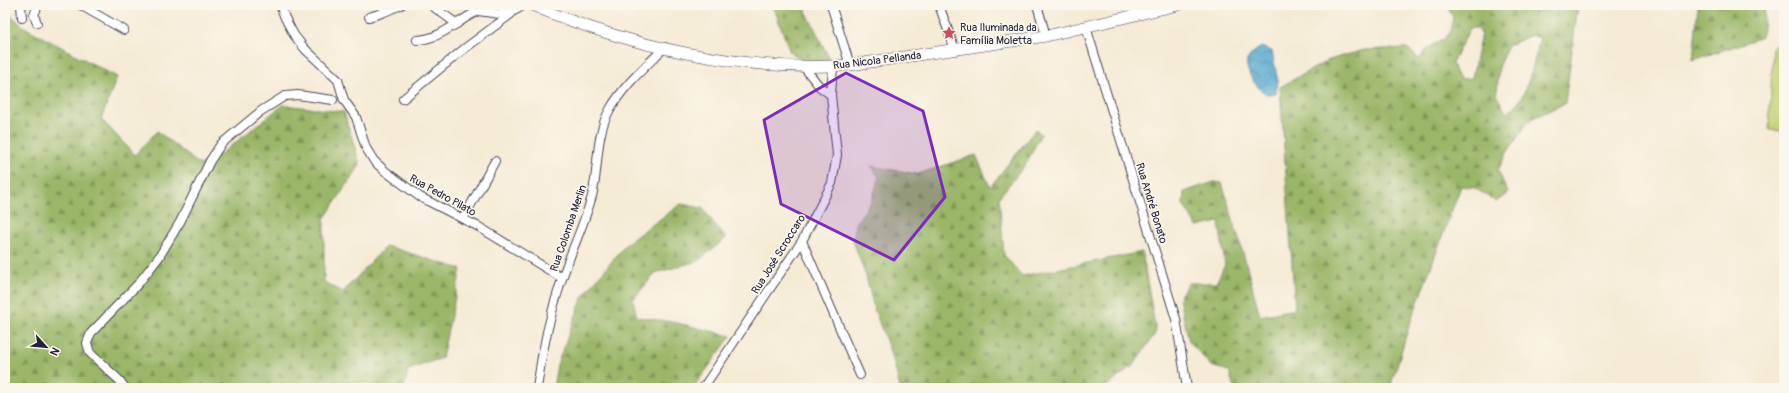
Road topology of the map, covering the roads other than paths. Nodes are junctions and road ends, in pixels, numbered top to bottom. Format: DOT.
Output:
graph roads {
  1 [pos="21,5"];
  2 [pos="38,5"];
  3 [pos="80,5"];
  4 [pos="280,5"];
  5 [pos="388,5"];
  6 [pos="401,5"];
  7 [pos="431,5"];
  8 [pos="524,5"];
  9 [pos="532,5"];
  10 [pos="831,5"];
  11 [pos="939,5"];
  12 [pos="1036,5"];
  13 [pos="1178,5"];
  14 [pos="1144,9"];
  15 [pos="382,13"];
  16 [pos="511,14"];
  17 [pos="22,18"];
  18 [pos="369,18"];
  19 [pos="37,23"];
  20 [pos="457,24"];
  21 [pos="1086,28"];
  22 [pos="124,30"];
  23 [pos="1046,36"];
  24 [pos="417,40"];
  25 [pos="665,47"];
  26 [pos="955,50"];
  27 [pos="850,65"];
  28 [pos="803,66"];
  29 [pos="833,67"];
  30 [pos="831,96"];
  31 [pos="403,99"];
  32 [pos="332,100"];
  33 [pos="495,161"];
  34 [pos="463,219"];
  35 [pos="802,241"];
  36 [pos="562,278"];
  37 [pos="860,375"];
  38 [pos="125,388"];
  39 [pos="537,388"];
  40 [pos="703,388"];
  41 [pos="1187,388"];
  1 -- 17 [label="street"];
  2 -- 19 [label="street"];
  3 -- 22 [label="street"];
  4 -- 34 [label="street, Rua Pedro Pilato"];
  5 -- 15 [label="street"];
  6 -- 15 [label="street"];
  7 -- 20 [label="street"];
  8 -- 16 [label="street"];
  9 -- 25 [label="main road, Rua Nicola Pellanda"];
  10 -- 27 [label="street"];
  11 -- 26 [label="street"];
  12 -- 23 [label="street"];
  13 -- 14 [label="main road, Rua Nicola Pellanda"];
  14 -- 21 [label="main road, Rua Nicola Pellanda"];
  15 -- 18 [label="street"];
  16 -- 20 [label="street"];
  16 -- 31 [label="street"];
  20 -- 24 [label="street"];
  21 -- 23 [label="main road, Rua Nicola Pellanda"];
  21 -- 41 [label="street, Rua André Bonato"];
  23 -- 26 [label="main road, Rua Nicola Pellanda"];
  25 -- 28 [label="main road, Rua Nicola Pellanda"];
  25 -- 36 [label="street, Rua Colomba Merlin"];
  26 -- 27 [label="main road, Rua Nicola Pellanda"];
  27 -- 29 [label="main road, Rua Nicola Pellanda"];
  28 -- 29 [label="main road, Rua Nicola Pellanda"];
  28 -- 30 [label="street"];
  29 -- 30 [label="street, Rua José Scroccaro"];
  30 -- 35 [label="street, Rua José Scroccaro"];
  32 -- 38 [label="street"];
  33 -- 34 [label="street"];
  34 -- 36 [label="street, Rua Pedro Pilato"];
  35 -- 37 [label="street"];
  35 -- 40 [label="street, Rua José Scroccaro"];
  36 -- 39 [label="street, Rua Colomba Merlin"];
}
